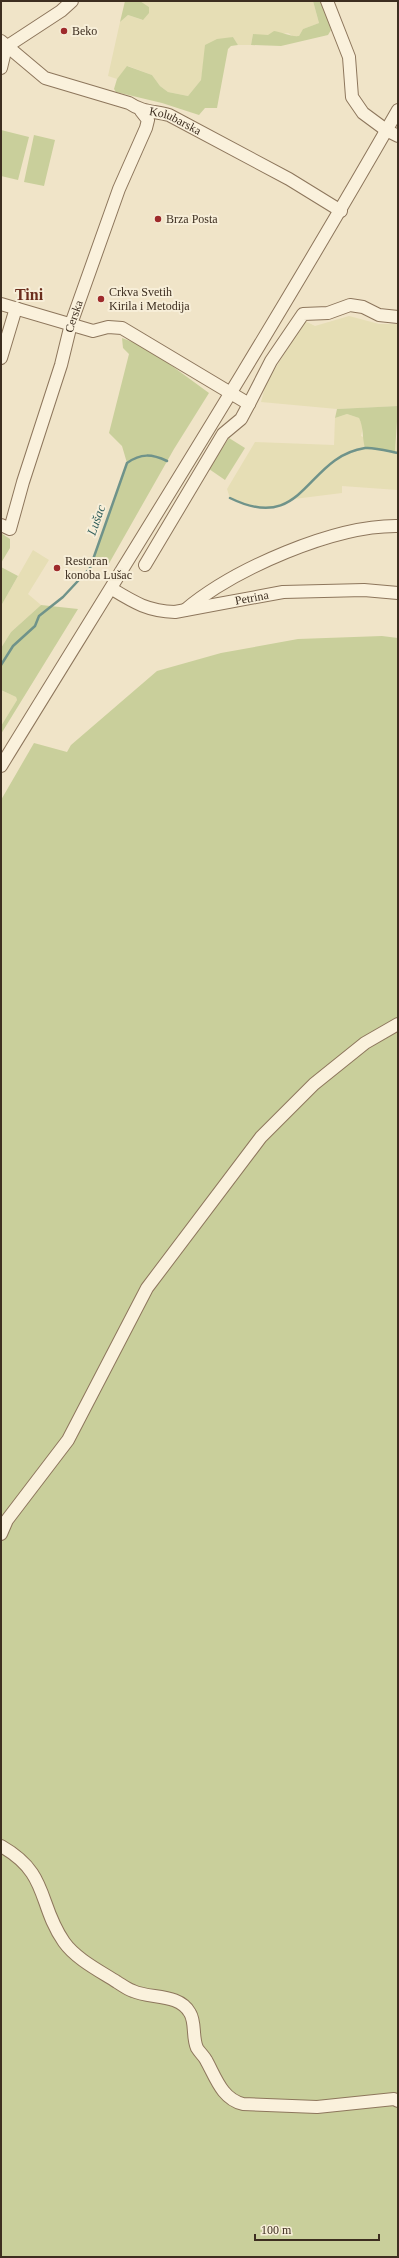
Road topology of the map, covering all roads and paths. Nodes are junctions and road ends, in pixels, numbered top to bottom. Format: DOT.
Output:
graph roads {
  1 [pos="72,1"];
  2 [pos="327,1"];
  3 [pos="4,44"];
  4 [pos="1,68"];
  5 [pos="398,110"];
  6 [pos="141,111"];
  7 [pos="386,130"];
  8 [pos="398,136"];
  9 [pos="341,210"];
  10 [pos="1,304"];
  11 [pos="16,308"];
  12 [pos="398,317"];
  13 [pos="71,324"];
  14 [pos="1,358"];
  15 [pos="232,394"];
  16 [pos="250,404"];
  17 [pos="398,526"];
  18 [pos="6,527"];
  19 [pos="145,564"];
  20 [pos="112,589"];
  21 [pos="398,593"];
  22 [pos="184,611"];
  23 [pos="1,766"];
  24 [pos="398,1024"];
  25 [pos="1,1534"];
  26 [pos="1,1846"];
  27 [pos="398,2101"];
  1 -- 3 [label="street"];
  2 -- 7 [label="street"];
  3 -- 4 [label="street"];
  3 -- 6 [label="street, Kolubarska"];
  5 -- 7 [label="street"];
  6 -- 9 [label="street, Kolubarska"];
  6 -- 13 [label="street, Cerska"];
  7 -- 8 [label="street"];
  7 -- 9 [label="street"];
  9 -- 15 [label="street"];
  10 -- 11 [label="street"];
  11 -- 13 [label="street"];
  11 -- 14 [label="street"];
  12 -- 16 [label="street"];
  13 -- 15 [label="street"];
  13 -- 18 [label="street, Cerska"];
  15 -- 16 [label="street"];
  15 -- 20 [label="street"];
  16 -- 19 [label="street"];
  17 -- 22 [label="street"];
  20 -- 22 [label="street, Petrina"];
  20 -- 23 [label="street"];
  21 -- 22 [label="street, Petrina"];
  24 -- 25 [label="street"];
  26 -- 27 [label="street"];
}
